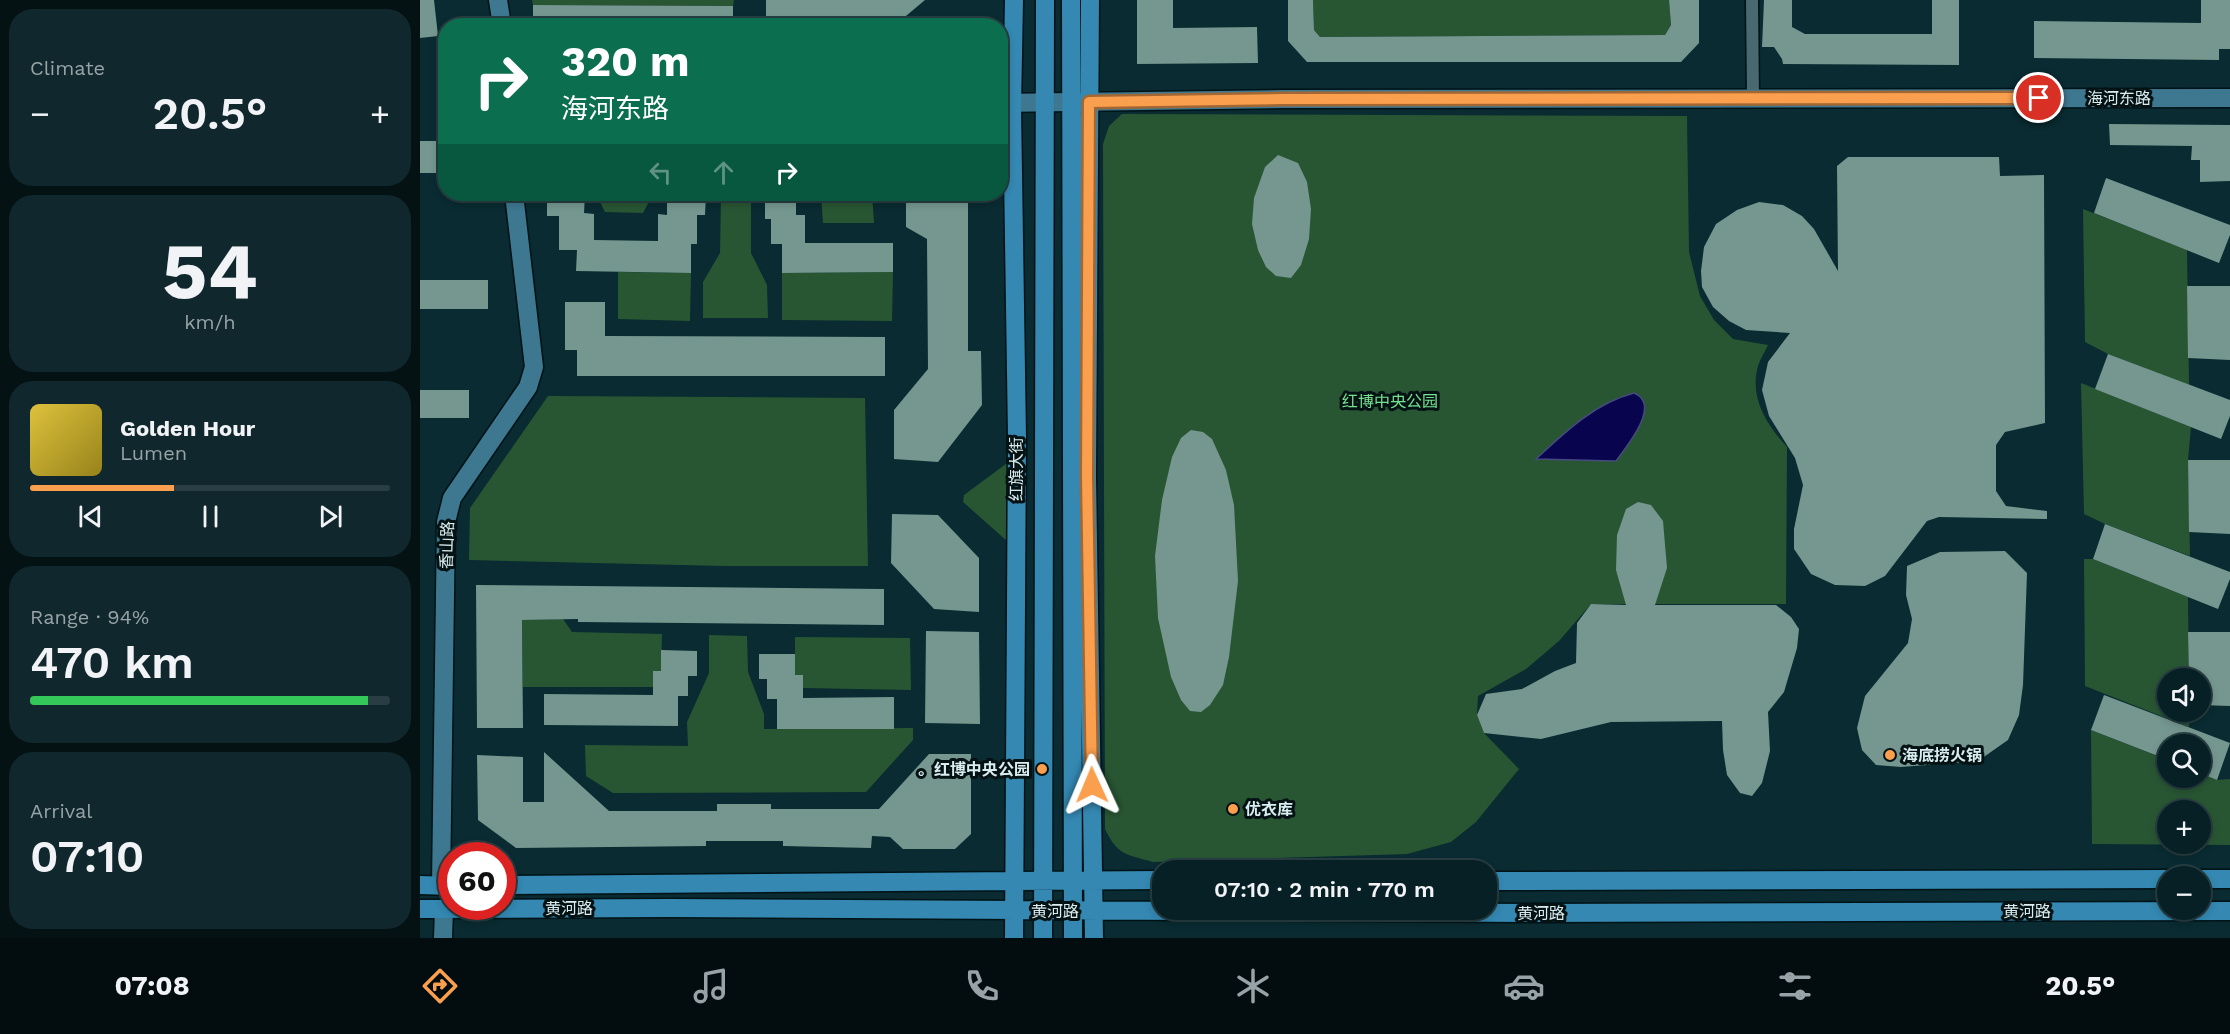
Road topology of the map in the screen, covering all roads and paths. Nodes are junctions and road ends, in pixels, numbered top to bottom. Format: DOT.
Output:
graph roads {
  1 [pos="498,0"];
  2 [pos="1014,0"];
  3 [pos="1045,0"];
  4 [pos="1071,0"];
  5 [pos="1090,0"];
  6 [pos="1752,0"];
  7 [pos="501,18"];
  8 [pos="1008,77"];
  9 [pos="1754,98"];
  10 [pos="2230,98"];
  11 [pos="1081,102"];
  12 [pos="1008,103"];
  13 [pos="1045,103"];
  14 [pos="1008,164"];
  15 [pos="515,201"];
  16 [pos="446,842"];
  17 [pos="2157,879"];
  18 [pos="2211,879"];
  19 [pos="2230,879"];
  20 [pos="1014,880"];
  21 [pos="1043,880"];
  22 [pos="1073,880"];
  23 [pos="1094,880"];
  24 [pos="1152,880"];
  25 [pos="1497,881"];
  26 [pos="420,885"];
  27 [pos="516,885"];
  28 [pos="438,886"];
  29 [pos="420,909"];
  30 [pos="438,909"];
  31 [pos="516,909"];
  32 [pos="1014,910"];
  33 [pos="1043,910"];
  34 [pos="2230,910"];
  35 [pos="1073,911"];
  36 [pos="1093,911"];
  37 [pos="444,920"];
  38 [pos="443,938"];
  39 [pos="1014,938"];
  40 [pos="1043,938"];
  41 [pos="1073,938"];
  42 [pos="1094,938"];
  1 -- 7 [label="street"];
  2 -- 8 [label="main road, 红旗大街"];
  3 -- 13 [label="main road, 红旗大街"];
  4 -- 11 [label="main road"];
  5 -- 11 [label="main road"];
  6 -- 9 [label="street"];
  9 -- 10 [label="street, 海河东路"];
  9 -- 11 [label="street, 海河东路"];
  11 -- 13 [label="street, 海河东路"];
  11 -- 22 [label="main road"];
  11 -- 23 [label="main road"];
  12 -- 13 [label="street, 海河东路"];
  13 -- 21 [label="main road, 红旗大街"];
  14 -- 20 [label="main road, 红旗大街"];
  15 -- 16 [label="street, 香山路"];
  17 -- 25 [label="main road, 黄河路"];
  18 -- 19 [label="main road"];
  20 -- 21 [label="main road, 黄河路"];
  20 -- 27 [label="main road, 黄河路"];
  20 -- 32 [label="main road, 红旗大街"];
  21 -- 22 [label="main road, 黄河路"];
  21 -- 33 [label="main road, 红旗大街"];
  22 -- 23 [label="main road, 黄河路"];
  22 -- 35 [label="main road"];
  23 -- 24 [label="main road, 黄河路"];
  23 -- 36 [label="main road"];
  26 -- 28 [label="main road"];
  29 -- 30 [label="main road, 黄河路"];
  31 -- 32 [label="main road, 黄河路"];
  32 -- 33 [label="main road, 黄河路"];
  32 -- 39 [label="main road, 红旗大街"];
  33 -- 35 [label="main road, 黄河路"];
  33 -- 40 [label="main road, 红旗大街"];
  34 -- 36 [label="main road, 黄河路"];
  35 -- 36 [label="main road, 黄河路"];
  35 -- 41 [label="main road"];
  36 -- 42 [label="main road"];
  37 -- 38 [label="street"];
}
